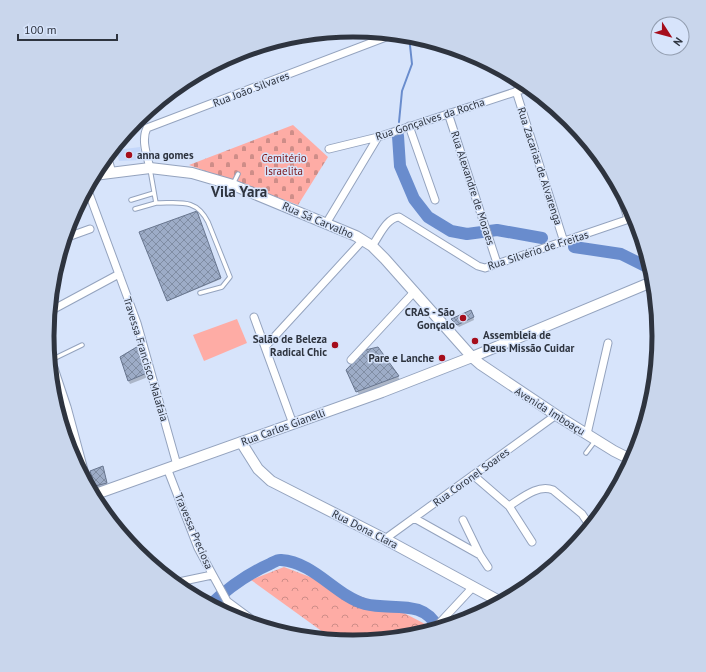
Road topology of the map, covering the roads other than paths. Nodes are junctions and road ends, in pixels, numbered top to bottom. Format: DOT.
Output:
graph roads {
  1 [pos="381,39"];
  2 [pos="522,89"];
  3 [pos="516,91"];
  4 [pos="448,113"];
  5 [pos="409,126"];
  6 [pos="378,137"];
  7 [pos="329,150"];
  8 [pos="109,163"];
  9 [pos="150,168"];
  10 [pos="112,172"];
  11 [pos="102,174"];
  12 [pos="238,174"];
  13 [pos="233,185"];
  14 [pos="154,193"];
  15 [pos="90,195"];
  16 [pos="131,200"];
  17 [pos="435,200"];
  18 [pos="156,203"];
  19 [pos="135,209"];
  20 [pos="628,219"];
  21 [pos="327,222"];
  22 [pos="90,229"];
  23 [pos="72,236"];
  24 [pos="363,240"];
  25 [pos="564,242"];
  26 [pos="372,246"];
  27 [pos="497,263"];
  28 [pos="119,274"];
  29 [pos="647,284"];
  30 [pos="415,292"];
  31 [pos="200,293"];
  32 [pos="56,308"];
  33 [pos="254,317"];
  34 [pos="608,343"];
  35 [pos="82,345"];
  36 [pos="265,347"];
  37 [pos="472,357"];
  38 [pos="55,360"];
  39 [pos="351,360"];
  40 [pos="58,383"];
  41 [pos="556,415"];
  42 [pos="293,424"];
  43 [pos="587,434"];
  44 [pos="596,440"];
  45 [pos="242,442"];
  46 [pos="586,453"];
  47 [pos="626,457"];
  48 [pos="81,459"];
  49 [pos="172,466"];
  50 [pos="473,475"];
  51 [pos="99,493"];
  52 [pos="509,506"];
  53 [pos="414,518"];
  54 [pos="462,520"];
  55 [pos="587,522"];
  56 [pos="385,539"];
  57 [pos="532,542"];
  58 [pos="480,555"];
  59 [pos="488,567"];
  60 [pos="212,575"];
  61 [pos="182,581"];
  62 [pos="473,587"];
  63 [pos="492,601"];
  64 [pos="229,603"];
  65 [pos="227,607"];
  66 [pos="246,615"];
  67 [pos="441,622"];
  1 -- 9 [label="street, Rua João Silvares"];
  2 -- 3 [label="street, Rua Gonçalves da Rocha"];
  3 -- 4 [label="street, Rua Gonçalves da Rocha"];
  3 -- 25 [label="street, Rua Zacarias de Alvarenga"];
  4 -- 5 [label="street, Rua Gonçalves da Rocha"];
  4 -- 27 [label="street, Rua Alexandre de Moraes"];
  5 -- 6 [label="street, Rua Gonçalves da Rocha"];
  5 -- 17 [label="street"];
  6 -- 7 [label="street, Rua Gonçalves da Rocha"];
  6 -- 21 [label="street"];
  8 -- 10 [label="street"];
  9 -- 10 [label="street, Rua Sá Carvalho"];
  9 -- 13 [label="street, Rua Sá Carvalho"];
  9 -- 14 [label="lane"];
  10 -- 11 [label="street, Rua Sá Carvalho"];
  12 -- 13 [label="lane"];
  13 -- 21 [label="street, Rua Sá Carvalho"];
  14 -- 16 [label="lane"];
  14 -- 18 [label="lane"];
  15 -- 28 [label="street, Travessa Francisco Malafaia"];
  18 -- 19 [label="lane"];
  18 -- 31 [label="lane"];
  20 -- 25 [label="street, Rua Silvério de Freitas"];
  21 -- 24 [label="street, Rua Sá Carvalho"];
  22 -- 23 [label="street"];
  24 -- 26 [label="street, Rua Sá Carvalho"];
  24 -- 36 [label="street"];
  25 -- 27 [label="street, Rua Silvério de Freitas"];
  26 -- 27 [label="street, Rua Silvério de Freitas"];
  26 -- 30 [label="street, Rua Sá Carvalho"];
  28 -- 32 [label="street"];
  28 -- 49 [label="street, Travessa Francisco Malafaia"];
  29 -- 37 [label="street, Rua Carlos Gianelli"];
  30 -- 37 [label="street, Rua Sá Carvalho"];
  30 -- 39 [label="street"];
  33 -- 36 [label="street"];
  34 -- 43 [label="street"];
  35 -- 38 [label="lane"];
  36 -- 42 [label="street"];
  37 -- 41 [label="street, Avenida Imboaçu"];
  37 -- 42 [label="street, Rua Carlos Gianelli"];
  40 -- 48 [label="street"];
  41 -- 43 [label="street, Avenida Imboaçu"];
  41 -- 50 [label="street, Rua Coronel Soares"];
  42 -- 45 [label="street, Rua Carlos Gianelli"];
  43 -- 44 [label="street, Avenida Imboaçu"];
  44 -- 46 [label="lane"];
  44 -- 47 [label="street, Avenida Imboaçu"];
  45 -- 49 [label="street, Rua Carlos Gianelli"];
  45 -- 56 [label="street, Rua Dona Clara"];
  49 -- 51 [label="street, Rua Carlos Gianelli"];
  49 -- 60 [label="street, Travessa Preciosa"];
  50 -- 52 [label="street"];
  50 -- 53 [label="street, Rua Coronel Soares"];
  52 -- 55 [label="street"];
  52 -- 57 [label="street"];
  53 -- 56 [label="street, Rua Coronel Soares"];
  53 -- 58 [label="street"];
  54 -- 58 [label="street"];
  56 -- 62 [label="street, Rua Dona Clara"];
  58 -- 59 [label="street"];
  60 -- 61 [label="street"];
  60 -- 64 [label="street, Travessa Preciosa"];
  62 -- 63 [label="street, Rua Dona Clara"];
  62 -- 67 [label="street"];
  64 -- 65 [label="street"];
  64 -- 66 [label="street"];
}
